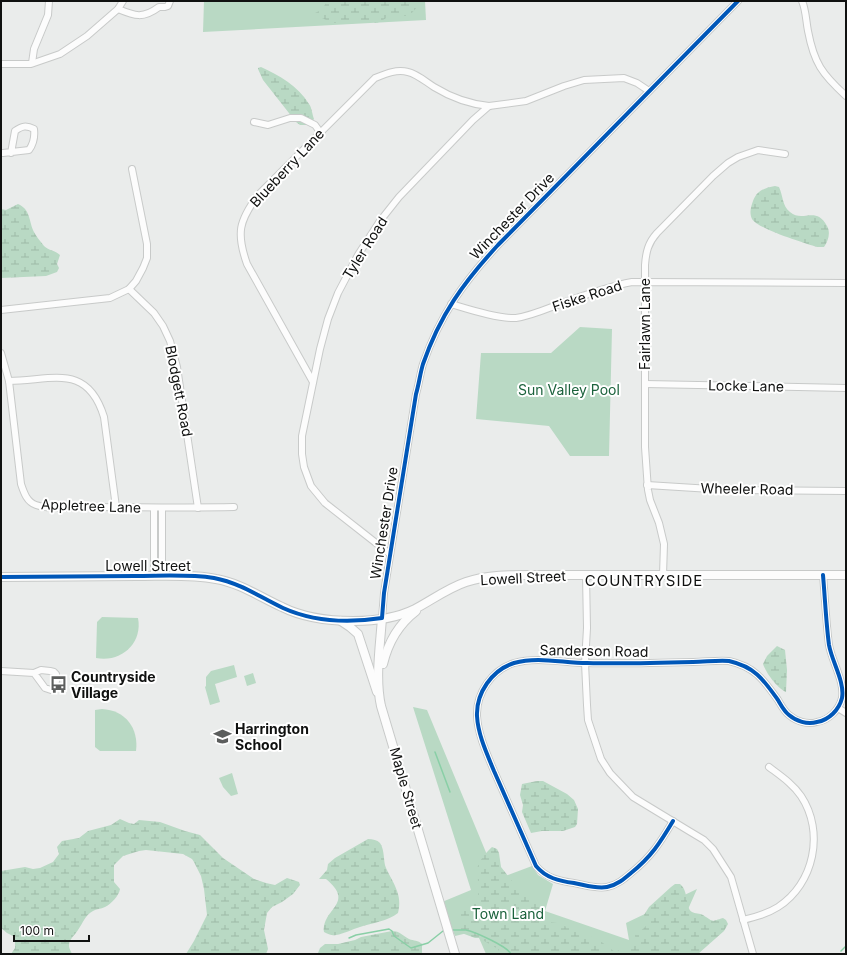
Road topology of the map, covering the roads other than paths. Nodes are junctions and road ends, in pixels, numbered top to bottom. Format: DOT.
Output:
graph roads {
  1 [pos="49,1"];
  2 [pos="123,1"];
  3 [pos="170,1"];
  4 [pos="738,1"];
  5 [pos="802,1"];
  6 [pos="158,4"];
  7 [pos="118,9"];
  8 [pos="32,63"];
  9 [pos="1,64"];
  10 [pos="649,91"];
  11 [pos="846,96"];
  12 [pos="489,106"];
  13 [pos="254,122"];
  14 [pos="320,132"];
  15 [pos="1,153"];
  16 [pos="11,153"];
  17 [pos="785,154"];
  18 [pos="132,169"];
  19 [pos="645,282"];
  20 [pos="846,283"];
  21 [pos="128,289"];
  22 [pos="451,304"];
  23 [pos="1,310"];
  24 [pos="10,310"];
  25 [pos="1,316"];
  26 [pos="1,353"];
  27 [pos="9,381"];
  28 [pos="313,382"];
  29 [pos="645,384"];
  30 [pos="846,388"];
  31 [pos="647,485"];
  32 [pos="846,491"];
  33 [pos="234,507"];
  34 [pos="116,508"];
  35 [pos="154,508"];
  36 [pos="162,508"];
  37 [pos="198,508"];
  38 [pos="390,554"];
  39 [pos="586,575"];
  40 [pos="663,575"];
  41 [pos="823,575"];
  42 [pos="846,575"];
  43 [pos="1,576"];
  44 [pos="158,576"];
  45 [pos="437,596"];
  46 [pos="382,618"];
  47 [pos="339,621"];
  48 [pos="585,663"];
  49 [pos="1,672"];
  50 [pos="34,673"];
  51 [pos="379,687"];
  52 [pos="380,700"];
  53 [pos="838,708"];
  54 [pos="846,712"];
  55 [pos="769,768"];
  56 [pos="673,821"];
  57 [pos="743,920"];
  58 [pos="455,954"];
  59 [pos="753,954"];
  1 -- 8 [label="street"];
  2 -- 7 [label="street"];
  3 -- 6 [label="street"];
  4 -- 10 [label="street, Winchester Drive"];
  5 -- 11 [label="street"];
  6 -- 7 [label="street"];
  7 -- 8 [label="street"];
  8 -- 9 [label="street"];
  10 -- 12 [label="street"];
  10 -- 22 [label="street, Winchester Drive"];
  12 -- 14 [label="street, Blueberry Lane"];
  12 -- 28 [label="street, Tyler Road"];
  13 -- 14 [label="street"];
  14 -- 28 [label="street, Blueberry Lane"];
  15 -- 16 [label="street"];
  16 -- 16 [label="street"];
  17 -- 19 [label="street, Fairlawn Lane"];
  18 -- 21 [label="street"];
  19 -- 20 [label="street, Fiske Road"];
  19 -- 22 [label="street, Fiske Road"];
  19 -- 29 [label="street, Fairlawn Lane"];
  21 -- 24 [label="street"];
  21 -- 37 [label="street, Blodgett Road"];
  22 -- 38 [label="street, Winchester Drive"];
  23 -- 24 [label="street"];
  24 -- 25 [label="street"];
  26 -- 27 [label="street, Appletree Lane"];
  27 -- 34 [label="street"];
  27 -- 34 [label="street, Appletree Lane"];
  28 -- 38 [label="street, Tyler Road"];
  29 -- 30 [label="street, Locke Lane"];
  29 -- 31 [label="street, Fairlawn Lane"];
  31 -- 32 [label="street, Wheeler Road"];
  31 -- 40 [label="street, Fairlawn Lane"];
  33 -- 37 [label="street, Appletree Lane"];
  34 -- 35 [label="street, Appletree Lane"];
  35 -- 36 [label="street, Appletree Lane"];
  35 -- 44 [label="street"];
  36 -- 37 [label="street, Appletree Lane"];
  36 -- 44 [label="street"];
  38 -- 46 [label="street, Winchester Drive"];
  39 -- 40 [label="main road, Lowell Street"];
  39 -- 45 [label="main road, Lowell Street"];
  39 -- 48 [label="street"];
  40 -- 41 [label="main road, Lowell Street"];
  41 -- 42 [label="main road, Lowell Street"];
  41 -- 53 [label="street"];
  43 -- 44 [label="main road, Lowell Street"];
  44 -- 47 [label="main road, Lowell Street"];
  45 -- 46 [label="main road, Lowell Street"];
  45 -- 51 [label="main road"];
  46 -- 47 [label="main road, Lowell Street"];
  46 -- 51 [label="main road, Maple Street"];
  47 -- 52 [label="main road"];
  48 -- 53 [label="street, Sanderson Road"];
  48 -- 56 [label="street"];
  48 -- 56 [label="street, Sanderson Road"];
  49 -- 50 [label="street"];
  51 -- 52 [label="main road, Maple Street"];
  52 -- 58 [label="main road, Maple Street"];
  53 -- 54 [label="street"];
  55 -- 57 [label="street"];
  56 -- 57 [label="street"];
  57 -- 59 [label="street"];
}
